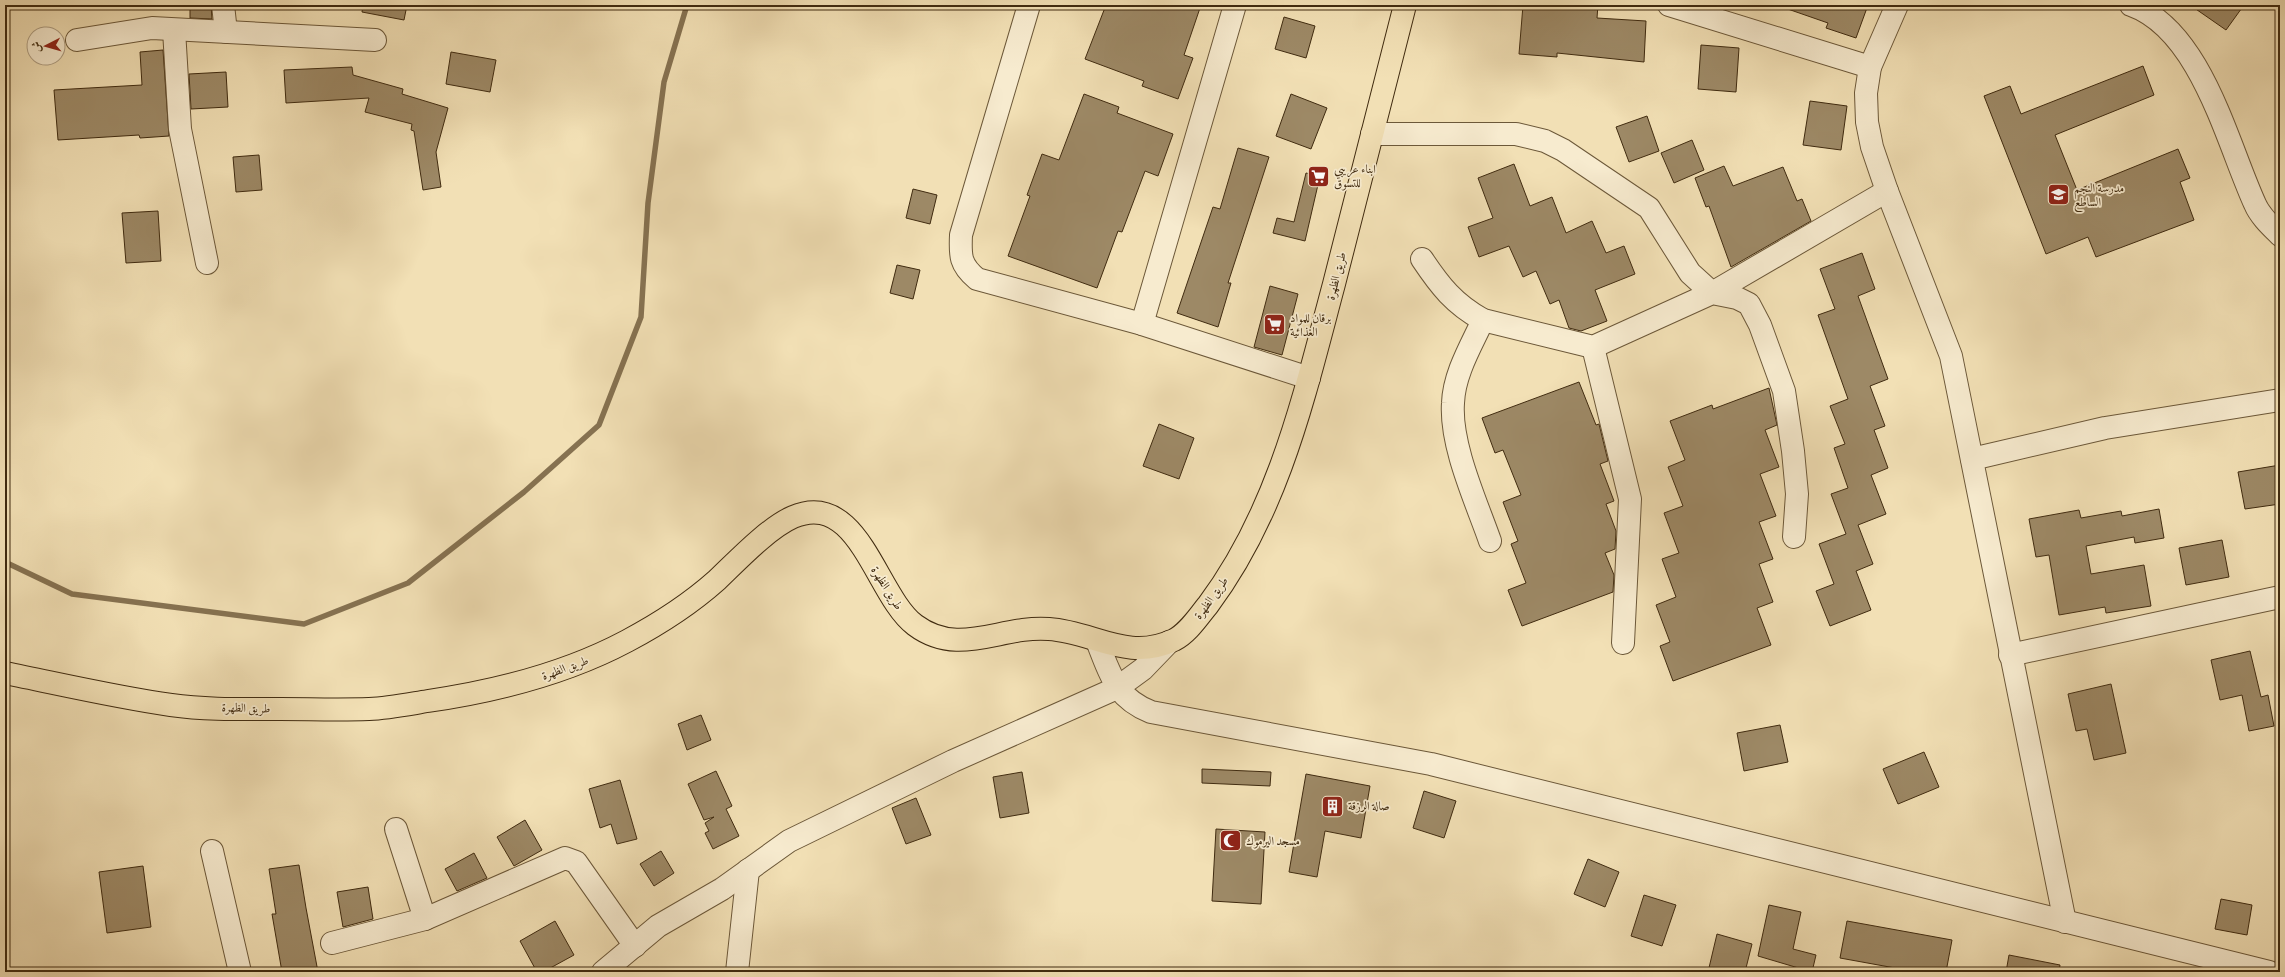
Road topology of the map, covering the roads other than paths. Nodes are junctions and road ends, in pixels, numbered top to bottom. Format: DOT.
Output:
graph roads {
  1 [pos="223,5"];
  2 [pos="1029,5"];
  3 [pos="1235,5"];
  4 [pos="1405,5"];
  5 [pos="1669,5"];
  6 [pos="1897,5"];
  7 [pos="2131,5"];
  8 [pos="174,30"];
  9 [pos="226,32"];
  10 [pos="77,40"];
  11 [pos="375,40"];
  12 [pos="1870,67"];
  13 [pos="1372,134"];
  14 [pos="1888,191"];
  15 [pos="2280,235"];
  16 [pos="1422,259"];
  17 [pos="207,263"];
  18 [pos="1712,293"];
  19 [pos="1483,320"];
  20 [pos="1142,324"];
  21 [pos="1593,348"];
  22 [pos="1309,378"];
  23 [pos="2280,400"];
  24 [pos="1972,459"];
  25 [pos="1794,538"];
  26 [pos="1490,541"];
  27 [pos="2280,597"];
  28 [pos="1097,641"];
  29 [pos="1169,642"];
  30 [pos="1623,643"];
  31 [pos="2010,655"];
  32 [pos="5,673"];
  33 [pos="1116,688"];
  34 [pos="396,829"];
  35 [pos="212,851"];
  36 [pos="748,870"];
  37 [pos="425,919"];
  38 [pos="2065,922"];
  39 [pos="332,943"];
  40 [pos="635,946"];
  41 [pos="240,972"];
  42 [pos="603,972"];
  43 [pos="738,972"];
  44 [pos="2269,972"];
  1 -- 9 [label="street"];
  2 -- 20 [label="street"];
  3 -- 20 [label="street"];
  4 -- 13 [label="main road, طريق الظهرة"];
  5 -- 12 [label="street"];
  6 -- 12 [label="street"];
  7 -- 15 [label="street"];
  8 -- 9 [label="street"];
  8 -- 10 [label="street"];
  8 -- 17 [label="street"];
  9 -- 11 [label="street"];
  12 -- 14 [label="street"];
  13 -- 18 [label="street"];
  13 -- 22 [label="main road, طريق الظهرة"];
  14 -- 18 [label="street"];
  14 -- 24 [label="street"];
  16 -- 19 [label="street"];
  18 -- 21 [label="street"];
  18 -- 25 [label="street"];
  19 -- 21 [label="street"];
  19 -- 26 [label="street"];
  20 -- 22 [label="street"];
  21 -- 30 [label="street"];
  22 -- 29 [label="main road, طريق الظهرة"];
  23 -- 24 [label="street"];
  24 -- 31 [label="street"];
  27 -- 31 [label="street"];
  28 -- 29 [label="main road, طريق الظهرة"];
  28 -- 32 [label="main road, طريق الظهرة"];
  28 -- 33 [label="street"];
  29 -- 33 [label="street"];
  31 -- 38 [label="street"];
  33 -- 36 [label="street"];
  33 -- 38 [label="street"];
  34 -- 37 [label="street"];
  35 -- 41 [label="street"];
  36 -- 40 [label="street"];
  36 -- 43 [label="street"];
  37 -- 39 [label="street"];
  37 -- 40 [label="street"];
  38 -- 44 [label="street"];
  40 -- 42 [label="street"];
}
